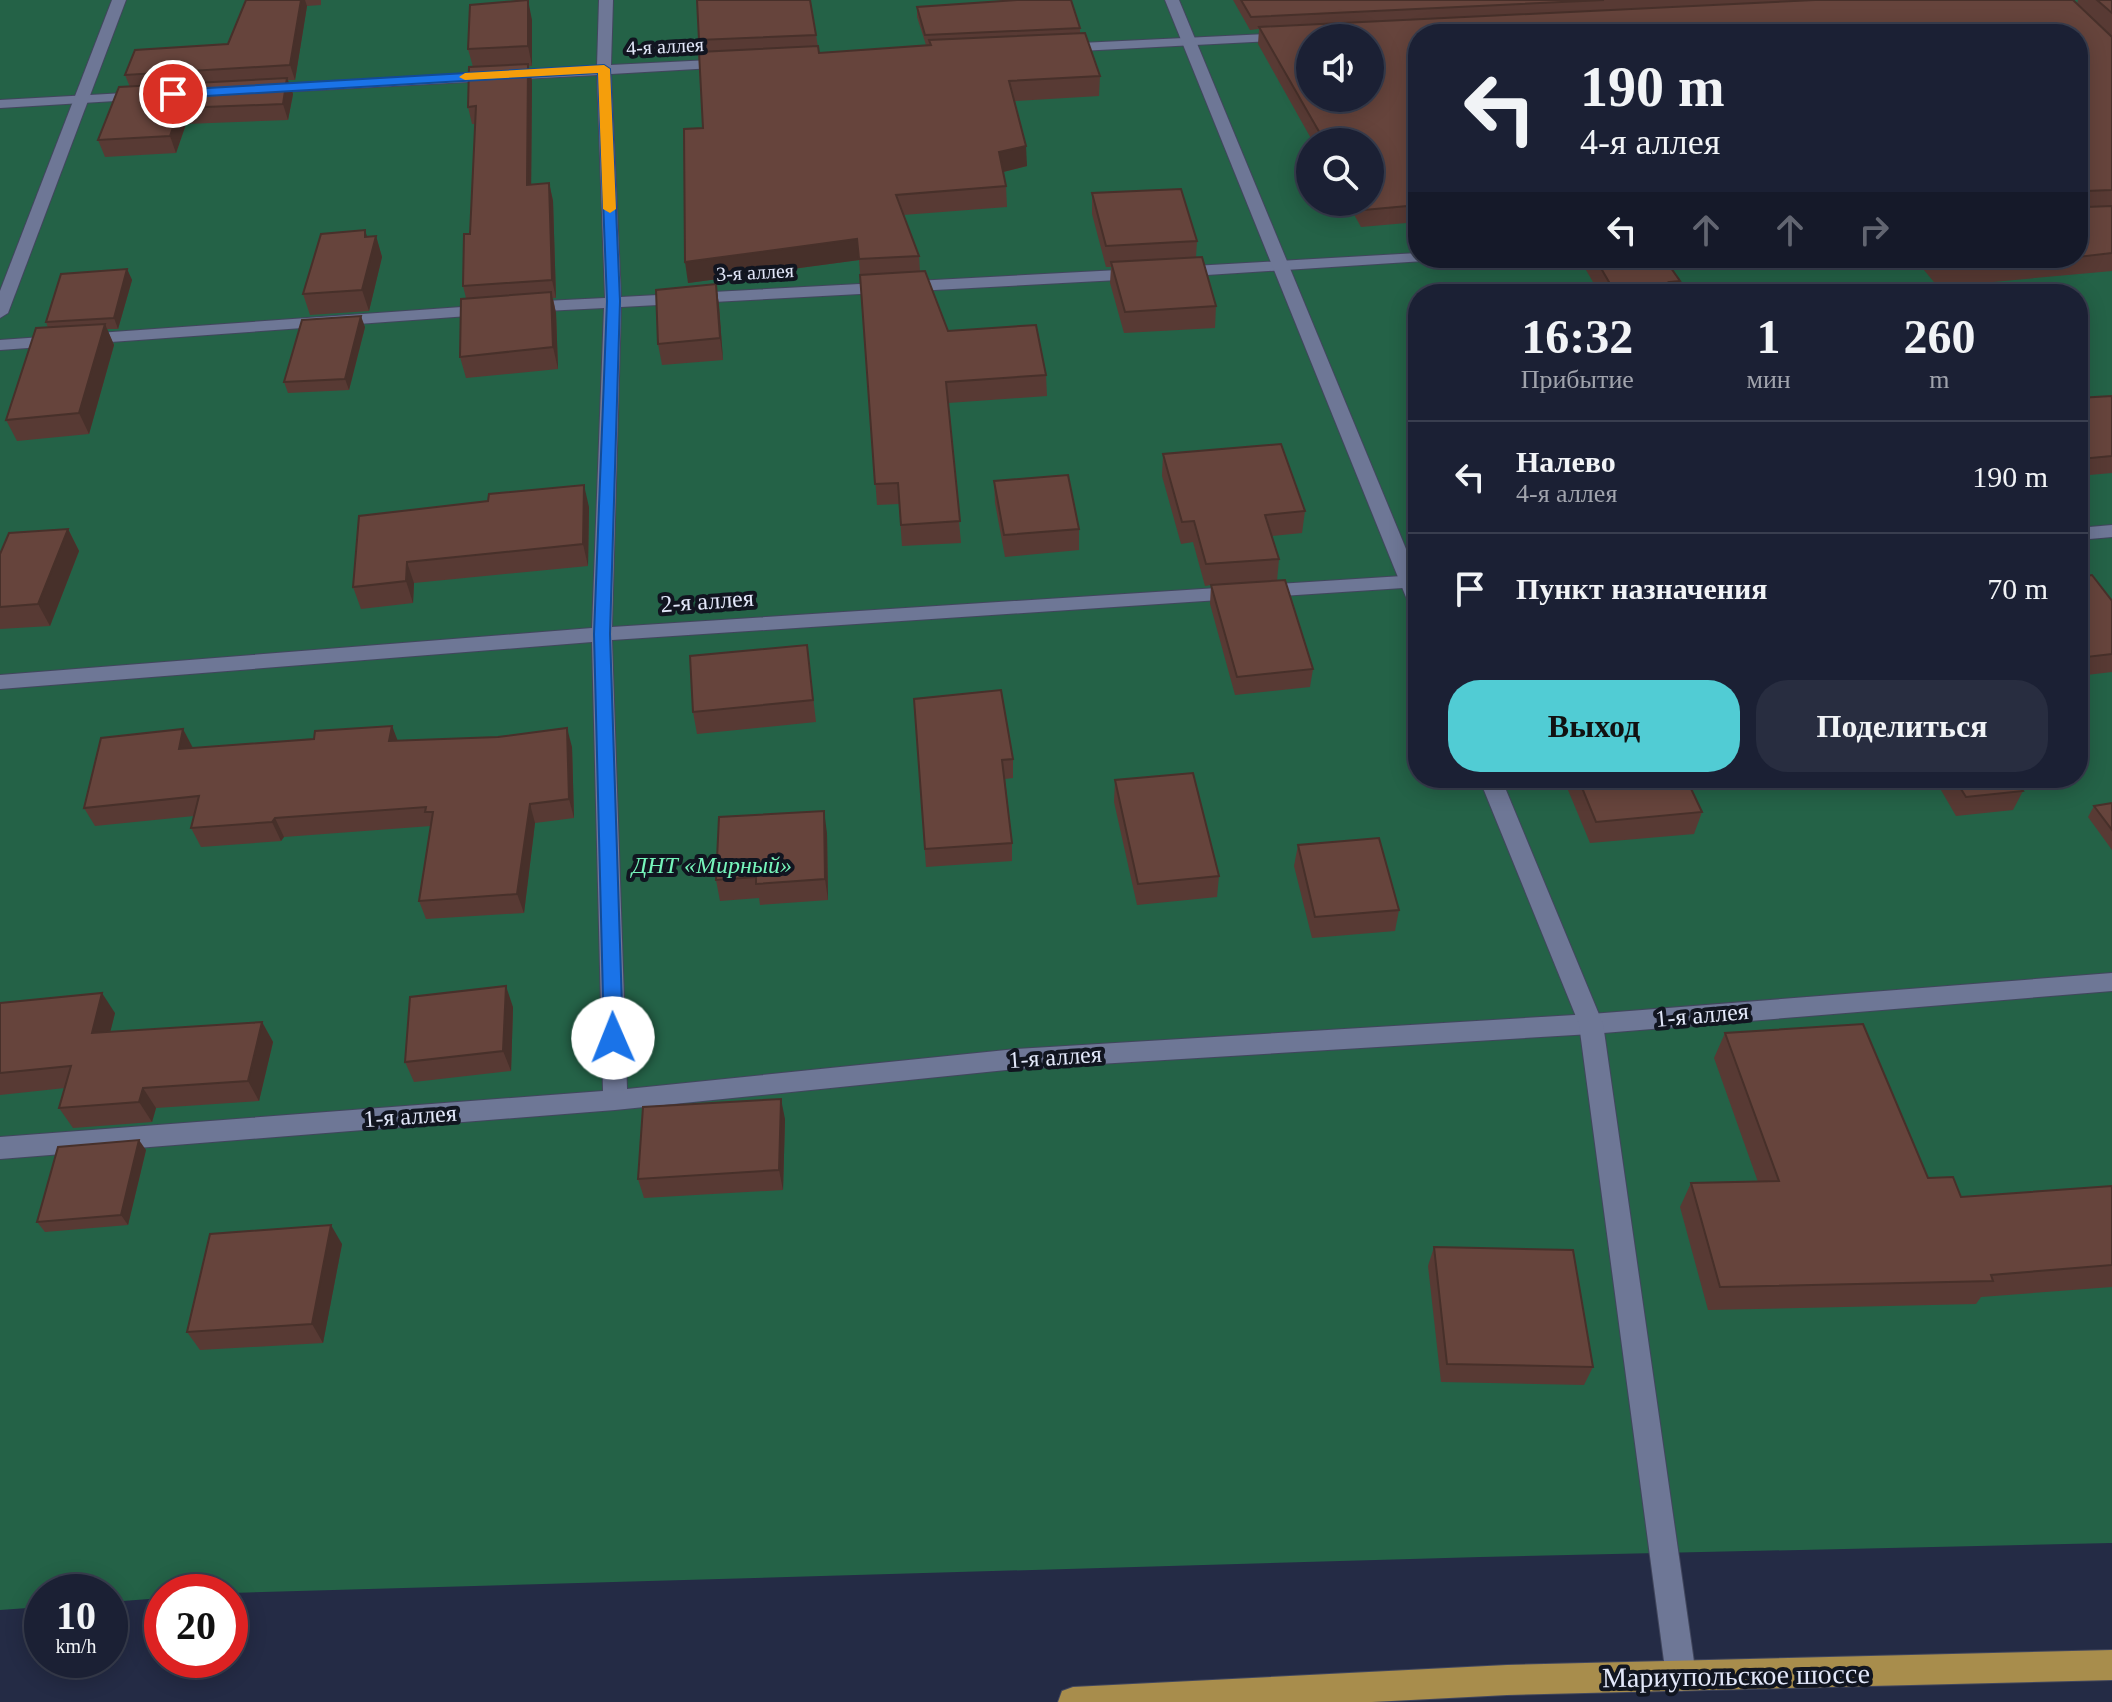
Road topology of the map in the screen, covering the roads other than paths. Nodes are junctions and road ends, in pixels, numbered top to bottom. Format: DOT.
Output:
graph roads {
  1 [pos="119,0"];
  2 [pos="606,0"];
  3 [pos="1172,0"];
  4 [pos="1296,36"];
  5 [pos="1189,42"];
  6 [pos="1046,48"];
  7 [pos="746,62"];
  8 [pos="604,69"];
  9 [pos="239,90"];
  10 [pos="160,95"];
  11 [pos="81,99"];
  12 [pos="0,104"];
  13 [pos="1408,259"];
  14 [pos="1281,266"];
  15 [pos="613,301"];
  16 [pos="0,313"];
  17 [pos="0,345"];
  18 [pos="2112,531"];
  19 [pos="2088,533"];
  20 [pos="1408,568"];
  21 [pos="1408,582"];
  22 [pos="602,634"];
  23 [pos="0,682"];
  24 [pos="1494,788"];
  25 [pos="2112,982"];
  26 [pos="1591,1024"];
  27 [pos="615,1100"];
  28 [pos="0,1148"];
  29 [pos="2112,1665"];
  30 [pos="1681,1676"];
  31 [pos="1073,1702"];
  1 -- 11 [label="street"];
  2 -- 8 [label="street"];
  3 -- 5 [label="street"];
  4 -- 5 [label="street"];
  5 -- 6 [label="street"];
  5 -- 14 [label="street"];
  7 -- 8 [label="street, 4-я аллея"];
  8 -- 9 [label="street, 4-я аллея"];
  8 -- 15 [label="street"];
  10 -- 11 [label="street"];
  11 -- 12 [label="street"];
  11 -- 16 [label="street"];
  13 -- 14 [label="street, 3-я аллея"];
  14 -- 15 [label="street, 3-я аллея"];
  14 -- 20 [label="street"];
  15 -- 17 [label="street, 3-я аллея"];
  15 -- 22 [label="street"];
  18 -- 19 [label="street"];
  21 -- 22 [label="street, 2-я аллея"];
  22 -- 23 [label="street, 2-я аллея"];
  22 -- 27 [label="street"];
  24 -- 26 [label="street"];
  25 -- 26 [label="street, 1-я аллея"];
  26 -- 27 [label="street, 1-я аллея"];
  26 -- 30 [label="street"];
  27 -- 28 [label="street, 1-я аллея"];
  29 -- 30 [label="main road, Мариупольское шоссе"];
  30 -- 31 [label="main road, Мариупольское шоссе"];
}
